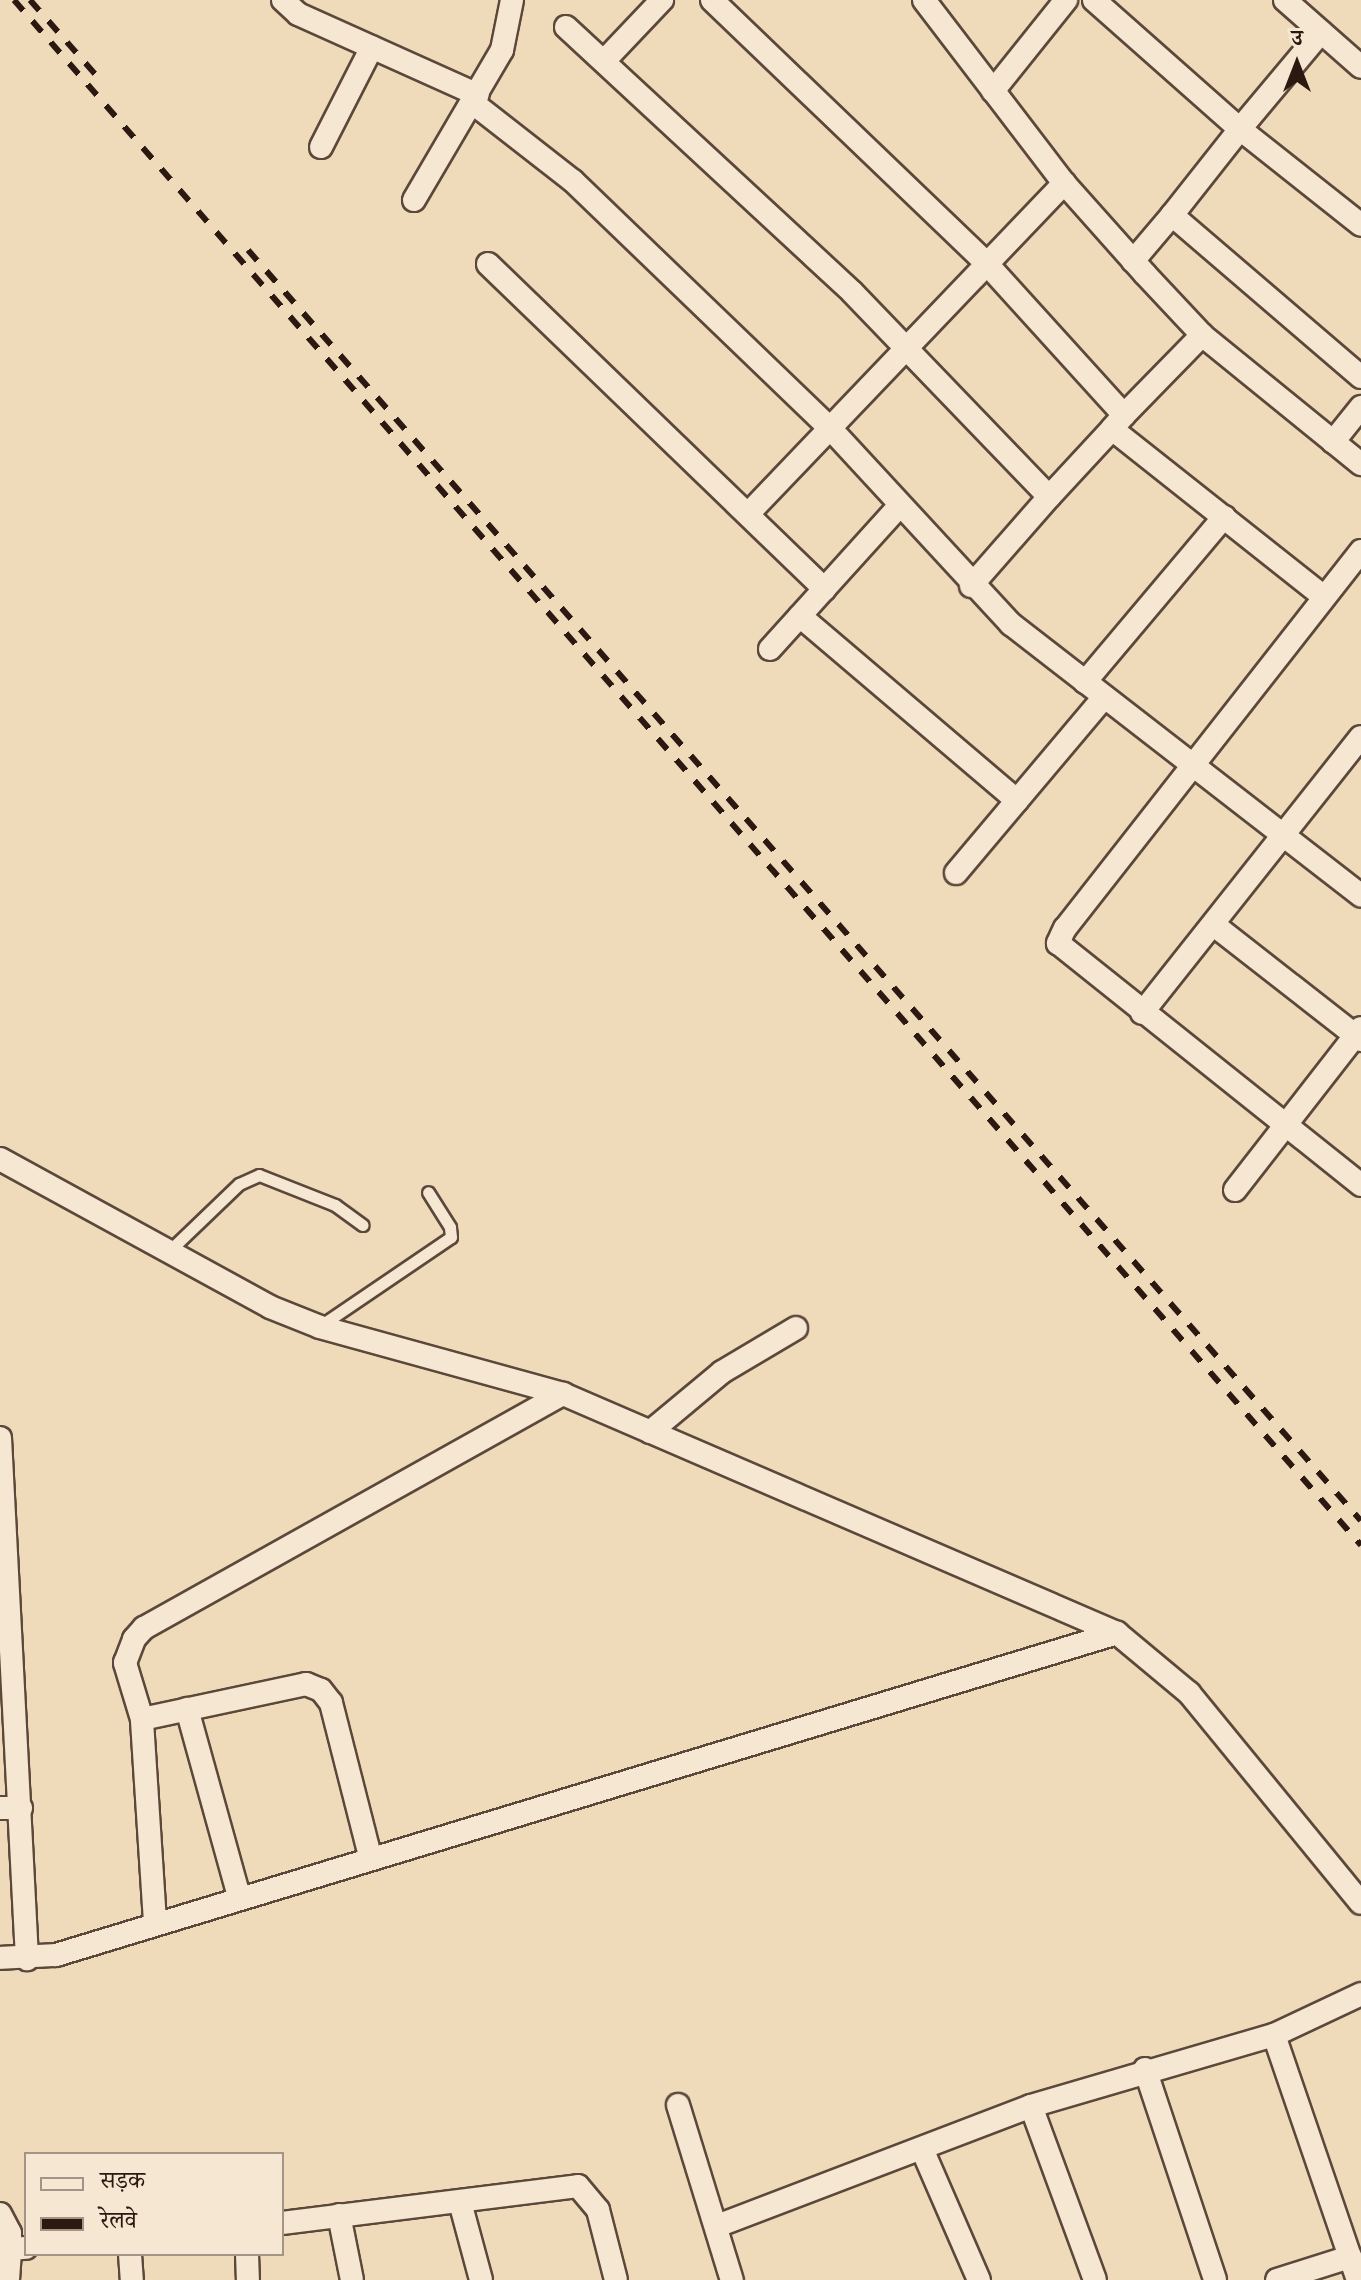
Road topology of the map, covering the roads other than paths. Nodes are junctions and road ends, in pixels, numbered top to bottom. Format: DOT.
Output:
graph roads {
  1 [pos="283,0"];
  2 [pos="512,0"];
  3 [pos="662,0"];
  4 [pos="712,0"];
  5 [pos="924,0"];
  6 [pos="1066,0"];
  7 [pos="1094,0"];
  8 [pos="1285,0"];
  9 [pos="566,27"];
  10 [pos="1321,32"];
  11 [pos="372,47"];
  12 [pos="605,60"];
  13 [pos="1361,67"];
  14 [pos="993,91"];
  15 [pos="475,99"];
  16 [pos="1240,129"];
  17 [pos="321,147"];
  18 [pos="1064,183"];
  19 [pos="414,200"];
  20 [pos="1172,215"];
  21 [pos="1361,225"];
  22 [pos="1133,261"];
  23 [pos="488,264"];
  24 [pos="987,264"];
  25 [pos="1202,335"];
  26 [pos="906,348"];
  27 [pos="1361,377"];
  28 [pos="1361,407"];
  29 [pos="1118,422"];
  30 [pos="830,428"];
  31 [pos="1333,442"];
  32 [pos="1361,464"];
  33 [pos="1049,497"];
  34 [pos="900,505"];
  35 [pos="748,514"];
  36 [pos="1224,517"];
  37 [pos="1361,551"];
  38 [pos="971,586"];
  39 [pos="825,589"];
  40 [pos="1324,597"];
  41 [pos="800,616"];
  42 [pos="770,649"];
  43 [pos="1085,682"];
  44 [pos="1104,697"];
  45 [pos="1360,741"];
  46 [pos="1194,765"];
  47 [pos="1017,801"];
  48 [pos="1282,833"];
  49 [pos="956,873"];
  50 [pos="1361,895"];
  51 [pos="1214,925"];
  52 [pos="1142,1013"];
  53 [pos="1359,1034"];
  54 [pos="1285,1127"];
  55 [pos="3,1164"];
  56 [pos="1361,1185"];
  57 [pos="1235,1190"];
  58 [pos="428,1192"];
  59 [pos="363,1225"];
  60 [pos="166,1254"];
  61 [pos="320,1327"];
  62 [pos="796,1328"];
  63 [pos="563,1394"];
  64 [pos="650,1432"];
  65 [pos="0,1438"];
  66 [pos="1,1472"];
  67 [pos="4,1584"];
  68 [pos="1117,1633"];
  69 [pos="7,1697"];
  70 [pos="187,1709"];
  71 [pos="142,1719"];
  72 [pos="10,1808"];
  73 [pos="370,1856"];
  74 [pos="239,1896"];
  75 [pos="1361,1903"];
  76 [pos="155,1922"];
  77 [pos="0,1958"];
  78 [pos="27,1959"];
  79 [pos="1361,1994"];
  80 [pos="1274,2035"];
  81 [pos="1145,2069"];
  82 [pos="678,2105"];
  83 [pos="1031,2106"];
  84 [pos="922,2149"];
  85 [pos="460,2202"];
  86 [pos="0,2214"];
  87 [pos="339,2215"];
  88 [pos="284,2223"];
  89 [pos="717,2226"];
  90 [pos="18,2248"];
  91 [pos="130,2256"];
  92 [pos="247,2256"];
  93 [pos="1350,2257"];
  94 [pos="8,2280"];
  95 [pos="132,2280"];
  96 [pos="248,2280"];
  97 [pos="352,2280"];
  98 [pos="481,2280"];
  99 [pos="616,2280"];
  100 [pos="732,2280"];
  101 [pos="979,2280"];
  102 [pos="1095,2280"];
  103 [pos="1215,2280"];
  104 [pos="1277,2280"];
  105 [pos="1358,2280"];
  1 -- 11 [label="street"];
  2 -- 15 [label="street"];
  3 -- 12 [label="street"];
  4 -- 24 [label="street"];
  5 -- 14 [label="street"];
  6 -- 14 [label="street"];
  7 -- 16 [label="street"];
  8 -- 10 [label="street"];
  9 -- 12 [label="street"];
  10 -- 13 [label="street"];
  10 -- 16 [label="street"];
  11 -- 15 [label="street"];
  11 -- 17 [label="street"];
  12 -- 26 [label="street"];
  14 -- 18 [label="street"];
  15 -- 19 [label="street"];
  15 -- 30 [label="street"];
  16 -- 20 [label="street"];
  16 -- 21 [label="street"];
  18 -- 22 [label="street"];
  18 -- 24 [label="street"];
  20 -- 22 [label="street"];
  20 -- 27 [label="street"];
  22 -- 25 [label="street"];
  23 -- 35 [label="street"];
  24 -- 26 [label="street"];
  24 -- 29 [label="street"];
  25 -- 29 [label="street"];
  25 -- 31 [label="street"];
  26 -- 30 [label="street"];
  26 -- 33 [label="street"];
  28 -- 31 [label="street"];
  29 -- 33 [label="street"];
  29 -- 36 [label="street"];
  30 -- 34 [label="street"];
  30 -- 35 [label="street"];
  31 -- 32 [label="street"];
  33 -- 38 [label="street"];
  34 -- 38 [label="street"];
  34 -- 39 [label="street"];
  35 -- 39 [label="street"];
  36 -- 40 [label="street"];
  36 -- 43 [label="street"];
  37 -- 40 [label="street"];
  38 -- 43 [label="street"];
  39 -- 41 [label="street"];
  40 -- 46 [label="street"];
  41 -- 42 [label="street"];
  41 -- 47 [label="street"];
  43 -- 44 [label="street"];
  44 -- 46 [label="street"];
  44 -- 47 [label="street"];
  45 -- 48 [label="street"];
  46 -- 48 [label="street"];
  46 -- 52 [label="street"];
  47 -- 49 [label="street"];
  48 -- 50 [label="street"];
  48 -- 51 [label="street"];
  51 -- 52 [label="street"];
  51 -- 53 [label="street"];
  52 -- 54 [label="street"];
  53 -- 54 [label="street"];
  54 -- 56 [label="street"];
  54 -- 57 [label="street"];
  55 -- 60 [label="street"];
  58 -- 61 [label="lane"];
  59 -- 60 [label="lane"];
  60 -- 61 [label="street"];
  61 -- 63 [label="street"];
  62 -- 64 [label="street"];
  63 -- 64 [label="street"];
  63 -- 71 [label="street"];
  64 -- 68 [label="street"];
  65 -- 66 [label="street"];
  66 -- 67 [label="street"];
  67 -- 69 [label="street"];
  68 -- 73 [label="street"];
  68 -- 75 [label="street"];
  69 -- 72 [label="street"];
  70 -- 71 [label="street"];
  70 -- 73 [label="street"];
  70 -- 74 [label="street"];
  71 -- 76 [label="street"];
  72 -- 78 [label="street"];
  73 -- 74 [label="street"];
  74 -- 76 [label="street"];
  76 -- 78 [label="street"];
  77 -- 78 [label="street"];
  79 -- 80 [label="street"];
  80 -- 81 [label="street"];
  80 -- 93 [label="street"];
  81 -- 83 [label="street"];
  81 -- 103 [label="street"];
  82 -- 89 [label="street"];
  83 -- 84 [label="street"];
  83 -- 102 [label="street"];
  84 -- 89 [label="street"];
  84 -- 101 [label="street"];
  85 -- 87 [label="street"];
  85 -- 98 [label="street"];
  85 -- 99 [label="street"];
  86 -- 90 [label="street"];
  87 -- 88 [label="street"];
  87 -- 97 [label="street"];
  89 -- 100 [label="street"];
  90 -- 94 [label="street"];
  91 -- 95 [label="street"];
  92 -- 96 [label="street"];
  93 -- 104 [label="street"];
  93 -- 105 [label="street"];
}
